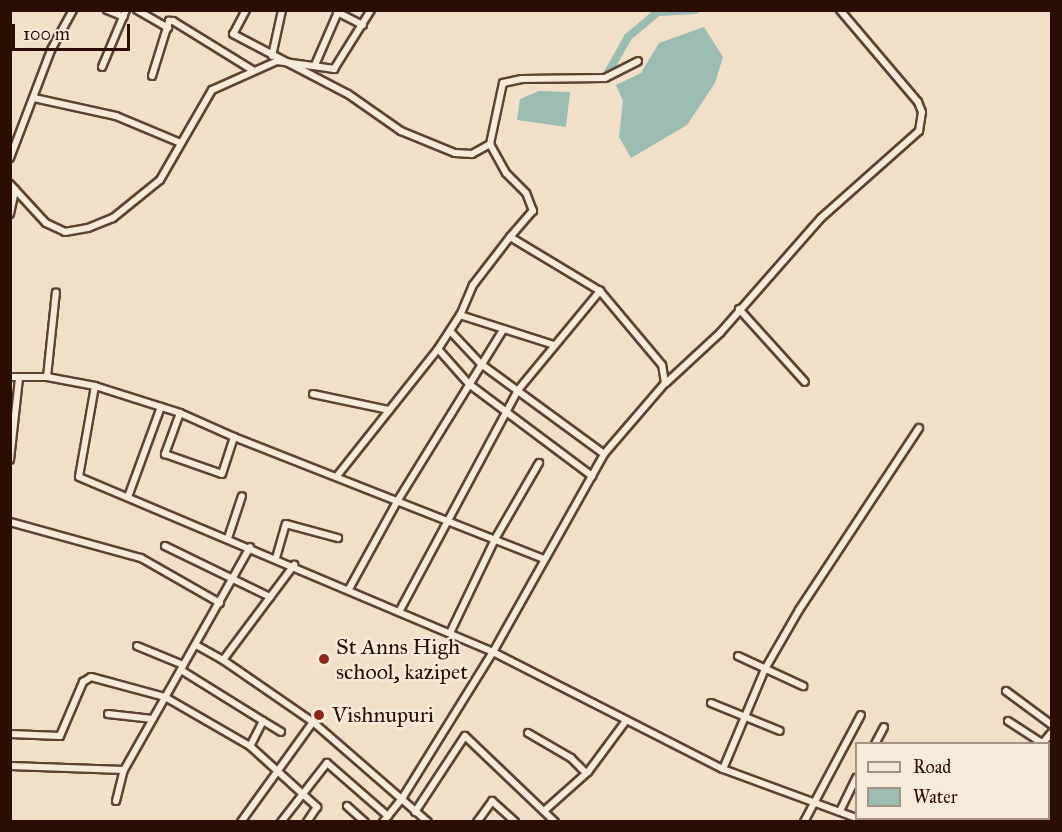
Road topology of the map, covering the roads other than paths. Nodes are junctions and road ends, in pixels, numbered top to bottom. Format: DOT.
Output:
graph roads {
  1 [pos="74,10"];
  2 [pos="107,10"];
  3 [pos="137,10"];
  4 [pos="246,10"];
  5 [pos="282,10"];
  6 [pos="371,10"];
  7 [pos="840,10"];
  8 [pos="336,11"];
  9 [pos="125,14"];
  10 [pos="363,25"];
  11 [pos="168,28"];
  12 [pos="272,56"];
  13 [pos="278,61"];
  14 [pos="638,61"];
  15 [pos="315,65"];
  16 [pos="102,67"];
  17 [pos="254,71"];
  18 [pos="152,76"];
  19 [pos="34,98"];
  20 [pos="181,143"];
  21 [pos="490,144"];
  22 [pos="10,158"];
  23 [pos="13,187"];
  24 [pos="10,214"];
  25 [pos="510,237"];
  26 [pos="600,291"];
  27 [pos="56,292"];
  28 [pos="739,309"];
  29 [pos="460,315"];
  30 [pos="503,330"];
  31 [pos="450,332"];
  32 [pos="554,345"];
  33 [pos="438,349"];
  34 [pos="482,364"];
  35 [pos="10,377"];
  36 [pos="47,377"];
  37 [pos="19,378"];
  38 [pos="805,382"];
  39 [pos="665,383"];
  40 [pos="469,384"];
  41 [pos="95,386"];
  42 [pos="518,390"];
  43 [pos="313,394"];
  44 [pos="161,407"];
  45 [pos="389,410"];
  46 [pos="506,411"];
  47 [pos="180,413"];
  48 [pos="919,428"];
  49 [pos="234,437"];
  50 [pos="604,454"];
  51 [pos="10,460"];
  52 [pos="539,463"];
  53 [pos="336,476"];
  54 [pos="592,476"];
  55 [pos="242,496"];
  56 [pos="128,497"];
  57 [pos="398,500"];
  58 [pos="448,520"];
  59 [pos="10,522"];
  60 [pos="228,538"];
  61 [pos="338,538"];
  62 [pos="495,538"];
  63 [pos="165,546"];
  64 [pos="250,547"];
  65 [pos="276,558"];
  66 [pos="544,559"];
  67 [pos="294,565"];
  68 [pos="234,576"];
  69 [pos="349,589"];
  70 [pos="270,597"];
  71 [pos="220,603"];
  72 [pos="399,612"];
  73 [pos="450,633"];
  74 [pos="196,645"];
  75 [pos="137,646"];
  76 [pos="493,652"];
  77 [pos="738,656"];
  78 [pos="223,660"];
  79 [pos="182,668"];
  80 [pos="765,669"];
  81 [pos="803,686"];
  82 [pos="1006,691"];
  83 [pos="165,697"];
  84 [pos="711,703"];
  85 [pos="108,714"];
  86 [pos="861,715"];
  87 [pos="744,716"];
  88 [pos="153,719"];
  89 [pos="1008,720"];
  90 [pos="263,721"];
  91 [pos="313,722"];
  92 [pos="625,722"];
  93 [pos="1052,725"];
  94 [pos="884,727"];
  95 [pos="780,731"];
  96 [pos="281,732"];
  97 [pos="528,733"];
  98 [pos="10,734"];
  99 [pos="876,742"];
  100 [pos="1041,742"];
  101 [pos="250,746"];
  102 [pos="10,766"];
  103 [pos="723,769"];
  104 [pos="124,770"];
  105 [pos="277,771"];
  106 [pos="586,773"];
  107 [pos="855,780"];
  108 [pos="302,795"];
  109 [pos="402,797"];
  110 [pos="116,801"];
  111 [pos="812,802"];
  112 [pos="347,806"];
  113 [pos="544,811"];
  114 [pos="840,811"];
  115 [pos="415,812"];
  116 [pos="855,817"];
  117 [pos="387,819"];
  118 [pos="241,822"];
  119 [pos="281,822"];
  120 [pos="307,822"];
  121 [pos="365,822"];
  122 [pos="428,822"];
  123 [pos="477,822"];
  124 [pos="515,822"];
  125 [pos="555,822"];
  126 [pos="804,822"];
  1 -- 19 [label="street"];
  2 -- 9 [label="street"];
  3 -- 11 [label="street"];
  4 -- 12 [label="street"];
  5 -- 12 [label="street"];
  6 -- 10 [label="street"];
  7 -- 28 [label="street"];
  8 -- 10 [label="street"];
  8 -- 15 [label="street"];
  9 -- 16 [label="street"];
  10 -- 15 [label="street"];
  11 -- 17 [label="street"];
  11 -- 18 [label="street"];
  12 -- 13 [label="street"];
  13 -- 15 [label="street"];
  13 -- 17 [label="street"];
  13 -- 21 [label="street"];
  14 -- 21 [label="street"];
  17 -- 20 [label="street"];
  19 -- 20 [label="street"];
  19 -- 22 [label="street"];
  20 -- 23 [label="street"];
  21 -- 25 [label="street"];
  23 -- 24 [label="street"];
  25 -- 26 [label="street"];
  25 -- 29 [label="street"];
  26 -- 32 [label="street"];
  26 -- 39 [label="street"];
  27 -- 36 [label="street"];
  28 -- 38 [label="street"];
  28 -- 39 [label="street"];
  29 -- 30 [label="street"];
  29 -- 31 [label="street"];
  30 -- 32 [label="street"];
  30 -- 34 [label="street"];
  31 -- 33 [label="street"];
  31 -- 34 [label="street"];
  32 -- 42 [label="street"];
  33 -- 40 [label="street"];
  33 -- 45 [label="street"];
  34 -- 40 [label="street"];
  34 -- 42 [label="street"];
  35 -- 37 [label="street"];
  36 -- 37 [label="street"];
  36 -- 41 [label="street"];
  37 -- 51 [label="street"];
  39 -- 50 [label="street"];
  40 -- 46 [label="street"];
  40 -- 57 [label="street"];
  41 -- 44 [label="street"];
  41 -- 56 [label="street"];
  42 -- 46 [label="street"];
  42 -- 50 [label="street"];
  43 -- 45 [label="street"];
  44 -- 47 [label="street"];
  44 -- 56 [label="street"];
  45 -- 53 [label="street"];
  46 -- 54 [label="street"];
  46 -- 58 [label="street"];
  47 -- 49 [label="street"];
  47 -- 49 [label="street"];
  48 -- 80 [label="street"];
  49 -- 53 [label="street"];
  50 -- 54 [label="street"];
  52 -- 62 [label="street"];
  53 -- 57 [label="street"];
  54 -- 66 [label="street"];
  55 -- 60 [label="street"];
  56 -- 60 [label="street"];
  57 -- 58 [label="street"];
  57 -- 69 [label="street"];
  58 -- 62 [label="street"];
  58 -- 72 [label="street"];
  59 -- 71 [label="street"];
  60 -- 64 [label="street"];
  61 -- 65 [label="street"];
  62 -- 66 [label="street"];
  62 -- 73 [label="street"];
  63 -- 68 [label="street"];
  64 -- 65 [label="street"];
  64 -- 68 [label="street"];
  65 -- 67 [label="street"];
  66 -- 76 [label="street"];
  67 -- 69 [label="street"];
  67 -- 70 [label="street"];
  68 -- 70 [label="street"];
  68 -- 71 [label="street"];
  69 -- 72 [label="street"];
  70 -- 78 [label="street"];
  71 -- 74 [label="street"];
  72 -- 73 [label="street"];
  73 -- 76 [label="street"];
  74 -- 78 [label="street"];
  74 -- 79 [label="street"];
  75 -- 79 [label="street"];
  76 -- 92 [label="street"];
  76 -- 109 [label="street"];
  77 -- 80 [label="street"];
  78 -- 91 [label="street"];
  79 -- 83 [label="street"];
  79 -- 90 [label="street"];
  80 -- 81 [label="street"];
  80 -- 87 [label="street"];
  82 -- 93 [label="street"];
  83 -- 88 [label="street"];
  83 -- 98 [label="street"];
  83 -- 101 [label="street"];
  84 -- 87 [label="street"];
  85 -- 88 [label="street"];
  86 -- 111 [label="street"];
  87 -- 95 [label="street"];
  87 -- 103 [label="street"];
  88 -- 104 [label="street"];
  89 -- 100 [label="street"];
  90 -- 96 [label="street"];
  90 -- 101 [label="street"];
  91 -- 105 [label="street"];
  91 -- 109 [label="street"];
  92 -- 103 [label="street"];
  92 -- 106 [label="street"];
  94 -- 99 [label="street"];
  97 -- 106 [label="street"];
  101 -- 105 [label="street"];
  102 -- 104 [label="street"];
  103 -- 111 [label="street"];
  104 -- 110 [label="street"];
  105 -- 108 [label="street"];
  105 -- 118 [label="street"];
  106 -- 113 [label="street"];
  107 -- 114 [label="street"];
  108 -- 117 [label="street"];
  108 -- 119 [label="street"];
  108 -- 120 [label="street"];
  109 -- 115 [label="street"];
  109 -- 117 [label="street"];
  111 -- 114 [label="street"];
  111 -- 126 [label="street"];
  112 -- 121 [label="street"];
  113 -- 115 [label="street"];
  113 -- 125 [label="street"];
  114 -- 116 [label="street"];
  115 -- 122 [label="street"];
  123 -- 124 [label="street"];
}
